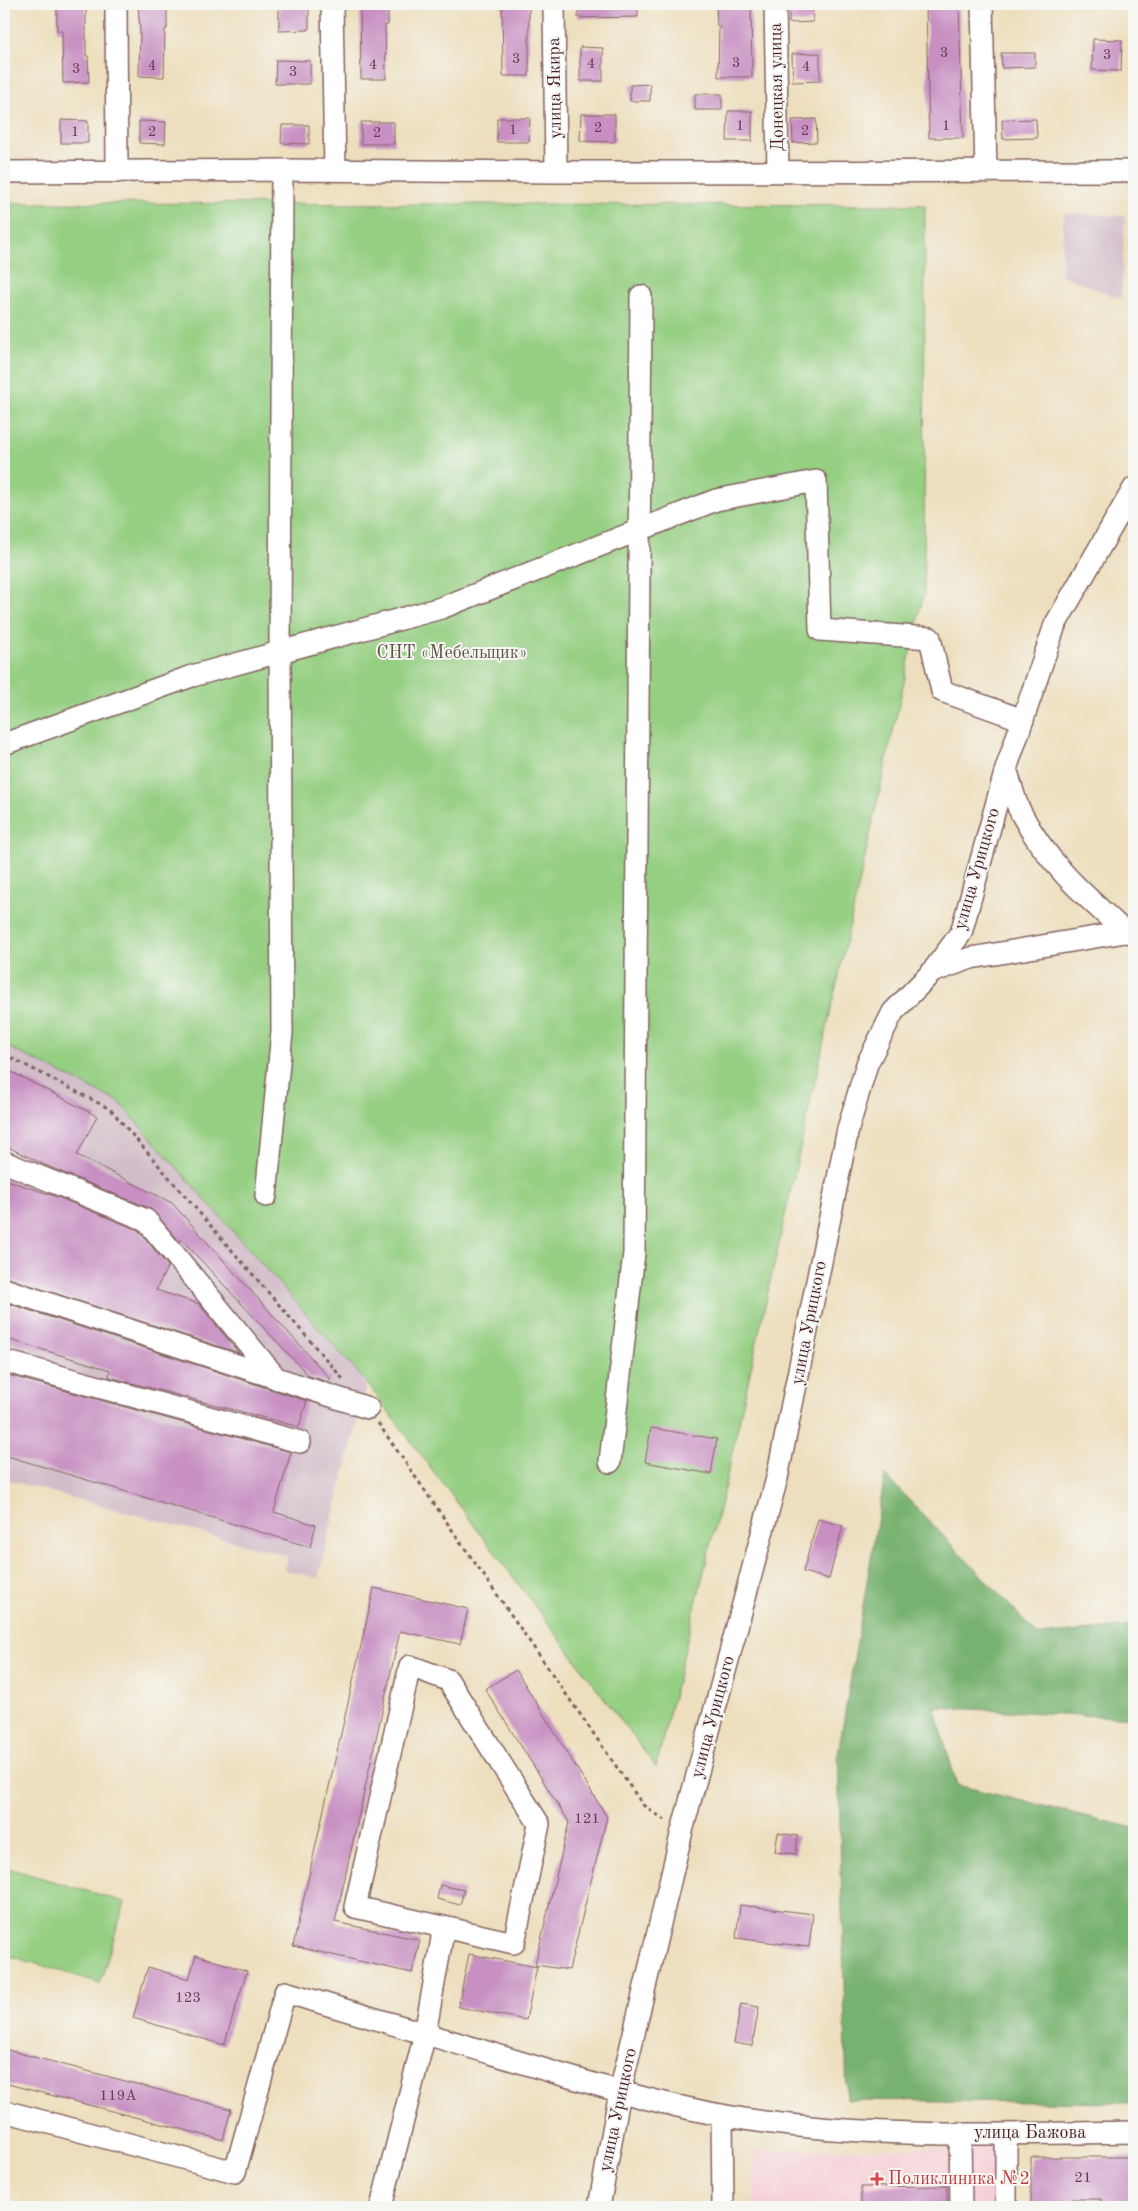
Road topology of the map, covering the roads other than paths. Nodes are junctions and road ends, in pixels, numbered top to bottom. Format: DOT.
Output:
graph roads {
  1 [pos="116,4"];
  2 [pos="332,4"];
  3 [pos="554,4"];
  4 [pos="775,4"];
  5 [pos="982,4"];
  6 [pos="282,170"];
  7 [pos="334,170"];
  8 [pos="778,171"];
  9 [pos="1134,171"];
  10 [pos="4,172"];
  11 [pos="118,172"];
  12 [pos="556,172"];
  13 [pos="986,172"];
  14 [pos="641,296"];
  15 [pos="1134,488"];
  16 [pos="639,529"];
  17 [pos="280,652"];
  18 [pos="1023,720"];
  19 [pos="4,744"];
  20 [pos="1006,769"];
  21 [pos="1130,932"];
  22 [pos="932,972"];
  23 [pos="4,1162"];
  24 [pos="266,1196"];
  25 [pos="4,1289"];
  26 [pos="4,1361"];
  27 [pos="278,1379"];
  28 [pos="368,1408"];
  29 [pos="300,1442"];
  30 [pos="610,1462"];
  31 [pos="444,1926"];
  32 [pos="425,2034"];
  33 [pos="620,2092"];
  34 [pos="4,2111"];
  35 [pos="722,2115"];
  36 [pos="1134,2132"];
  37 [pos="960,2133"];
  38 [pos="1006,2134"];
  39 [pos="381,2207"];
  40 [pos="599,2207"];
  41 [pos="723,2207"];
  42 [pos="961,2207"];
  43 [pos="1006,2207"];
  1 -- 11 [label="street"];
  2 -- 7 [label="street"];
  3 -- 12 [label="street, улица Якира"];
  4 -- 8 [label="street, Донецкая улица"];
  5 -- 13 [label="street"];
  6 -- 7 [label="street"];
  6 -- 11 [label="street"];
  6 -- 17 [label="street"];
  7 -- 12 [label="street"];
  8 -- 12 [label="street"];
  8 -- 13 [label="street"];
  9 -- 13 [label="street"];
  10 -- 11 [label="street"];
  14 -- 16 [label="street"];
  15 -- 18 [label="street, улица Урицкого"];
  16 -- 17 [label="street"];
  16 -- 18 [label="street"];
  16 -- 30 [label="street"];
  17 -- 19 [label="street"];
  17 -- 24 [label="street"];
  18 -- 20 [label="street, улица Урицкого"];
  20 -- 21 [label="street"];
  20 -- 22 [label="street, улица Урицкого"];
  21 -- 22 [label="street"];
  22 -- 33 [label="street, улица Урицкого"];
  23 -- 27 [label="street"];
  25 -- 27 [label="street"];
  26 -- 29 [label="street"];
  27 -- 28 [label="street"];
  31 -- 31 [label="street"];
  31 -- 32 [label="street"];
  32 -- 33 [label="street, улица Бажова"];
  32 -- 34 [label="street, улица Бажова"];
  32 -- 39 [label="street"];
  33 -- 35 [label="street, улица Бажова"];
  33 -- 40 [label="street, улица Урицкого"];
  35 -- 37 [label="street, улица Бажова"];
  35 -- 41 [label="street"];
  36 -- 38 [label="street, улица Бажова"];
  37 -- 38 [label="street, улица Бажова"];
  37 -- 42 [label="street"];
  38 -- 43 [label="street"];
}
